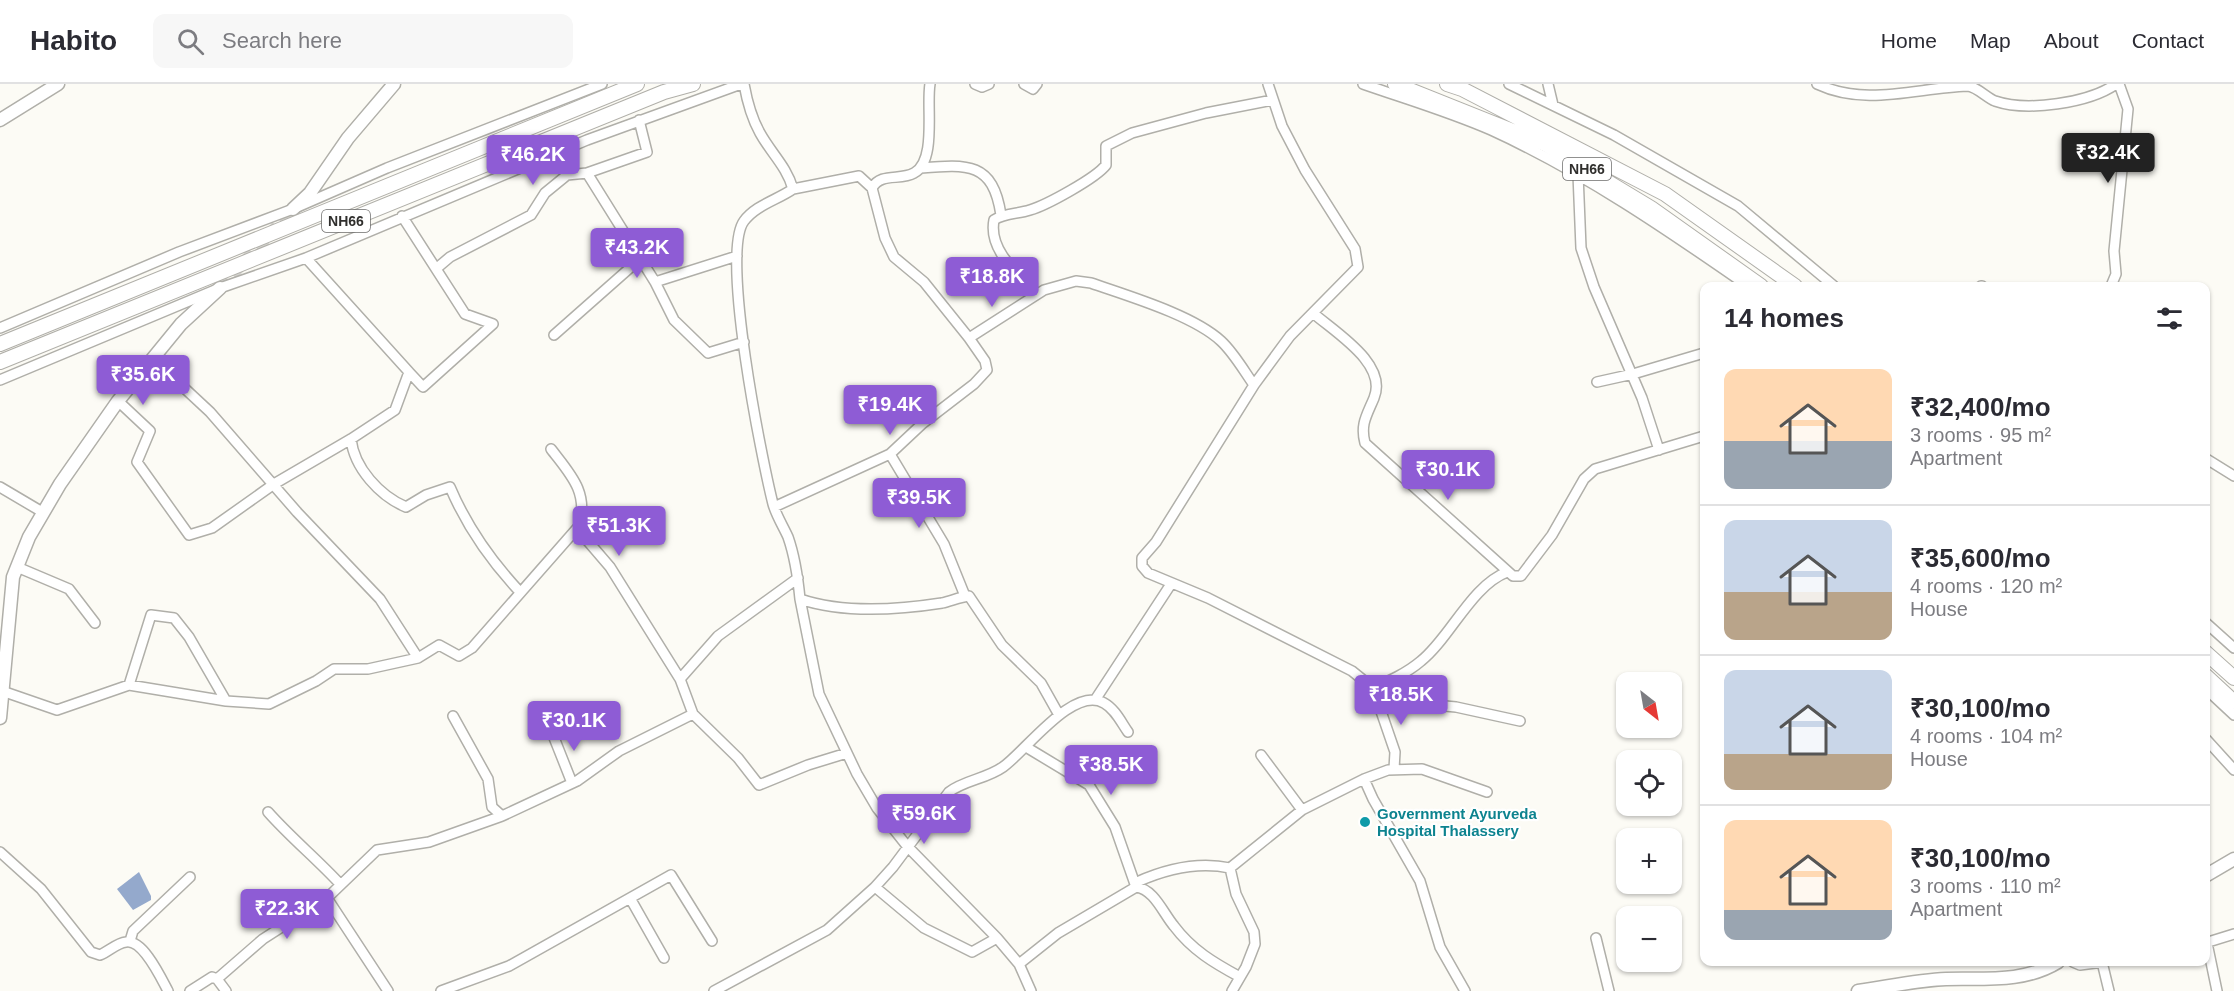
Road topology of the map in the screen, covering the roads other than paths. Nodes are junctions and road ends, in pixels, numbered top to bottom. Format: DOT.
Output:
graph roads {
  1 [pos="58,84"];
  2 [pos="394,84"];
  3 [pos="602,84"];
  4 [pos="637,84"];
  5 [pos="693,84"];
  6 [pos="742,84"];
  7 [pos="930,84"];
  8 [pos="975,84"];
  9 [pos="989,84"];
  10 [pos="1024,84"];
  11 [pos="1037,84"];
  12 [pos="1268,84"];
  13 [pos="1363,84"];
  14 [pos="1395,84"];
  15 [pos="1447,84"];
  16 [pos="1509,84"];
  17 [pos="1548,84"];
  18 [pos="1817,84"];
  19 [pos="2118,84"];
  20 [pos="1274,100"];
  21 [pos="1554,105"];
  22 [pos="0,120"];
  23 [pos="639,120"];
  24 [pos="921,168"];
  25 [pos="587,173"];
  26 [pos="1578,174"];
  27 [pos="872,188"];
  28 [pos="793,189"];
  29 [pos="293,209"];
  30 [pos="1001,215"];
  31 [pos="402,216"];
  32 [pos="737,256"];
  33 [pos="306,258"];
  34 [pos="640,259"];
  35 [pos="437,268"];
  36 [pos="655,282"];
  37 [pos="1742,282"];
  38 [pos="1755,282"];
  39 [pos="1789,282"];
  40 [pos="1829,282"];
  41 [pos="2113,282"];
  42 [pos="220,288"];
  43 [pos="1037,294"];
  44 [pos="1313,313"];
  45 [pos="0,328"];
  46 [pos="554,335"];
  47 [pos="969,338"];
  48 [pos="744,342"];
  49 [pos="0,344"];
  50 [pos="1700,354"];
  51 [pos="152,358"];
  52 [pos="0,362"];
  53 [pos="409,372"];
  54 [pos="1633,375"];
  55 [pos="0,380"];
  56 [pos="1597,382"];
  57 [pos="1254,385"];
  58 [pos="118,401"];
  59 [pos="1700,437"];
  60 [pos="351,439"];
  61 [pos="550,449"];
  62 [pos="1659,450"];
  63 [pos="890,454"];
  64 [pos="2210,461"];
  65 [pos="2234,476"];
  66 [pos="274,484"];
  67 [pos="0,487"];
  68 [pos="774,507"];
  69 [pos="44,513"];
  70 [pos="579,526"];
  71 [pos="17,567"];
  72 [pos="1507,572"];
  73 [pos="798,578"];
  74 [pos="1172,584"];
  75 [pos="520,592"];
  76 [pos="965,596"];
  77 [pos="800,599"];
  78 [pos="95,623"];
  79 [pos="2210,626"];
  80 [pos="2234,648"];
  81 [pos="2210,656"];
  82 [pos="418,658"];
  83 [pos="2234,678"];
  84 [pos="680,679"];
  85 [pos="2210,680"];
  86 [pos="129,685"];
  87 [pos="1373,688"];
  88 [pos="2,691"];
  89 [pos="2210,693"];
  90 [pos="1095,700"];
  91 [pos="226,701"];
  92 [pos="2234,702"];
  93 [pos="693,714"];
  94 [pos="1059,715"];
  95 [pos="2234,715"];
  96 [pos="453,716"];
  97 [pos="0,718"];
  98 [pos="1520,721"];
  99 [pos="551,730"];
  100 [pos="1128,732"];
  101 [pos="2210,744"];
  102 [pos="1026,747"];
  103 [pos="847,753"];
  104 [pos="1261,755"];
  105 [pos="1394,769"];
  106 [pos="2234,770"];
  107 [pos="1364,779"];
  108 [pos="572,783"];
  109 [pos="1487,792"];
  110 [pos="1302,810"];
  111 [pos="268,812"];
  112 [pos="502,816"];
  113 [pos="908,846"];
  114 [pos="0,852"];
  115 [pos="2234,859"];
  116 [pos="1230,868"];
  117 [pos="2210,873"];
  118 [pos="190,877"];
  119 [pos="340,885"];
  120 [pos="1136,885"];
  121 [pos="874,887"];
  122 [pos="327,898"];
  123 [pos="630,898"];
  124 [pos="2234,934"];
  125 [pos="996,938"];
  126 [pos="1596,938"];
  127 [pos="130,941"];
  128 [pos="712,941"];
  129 [pos="2210,942"];
  130 [pos="663,958"];
  131 [pos="2210,960"];
  132 [pos="1019,964"];
  133 [pos="2049,966"];
  134 [pos="2103,966"];
  135 [pos="1240,977"];
  136 [pos="217,979"];
  137 [pos="168,991"];
  138 [pos="190,991"];
  139 [pos="226,991"];
  140 [pos="388,991"];
  141 [pos="441,991"];
  142 [pos="714,991"];
  143 [pos="1031,991"];
  144 [pos="1232,991"];
  145 [pos="1465,991"];
  146 [pos="1609,991"];
  147 [pos="1861,991"];
  148 [pos="2109,991"];
  149 [pos="2217,991"];
  1 -- 22 [label="main road"];
  2 -- 29 [label="main road"];
  3 -- 29 [label="street"];
  4 -- 49 [label="highway, NH66"];
  5 -- 52 [label="highway, NH66"];
  6 -- 23 [label="street"];
  6 -- 28 [label="street"];
  7 -- 24 [label="street"];
  8 -- 9 [label="street"];
  10 -- 11 [label="street"];
  12 -- 20 [label="street"];
  13 -- 26 [label="street"];
  14 -- 38 [label="highway, NH66"];
  15 -- 39 [label="highway, NH66"];
  16 -- 21 [label="street"];
  17 -- 21 [label="street"];
  18 -- 19 [label="street"];
  19 -- 41 [label="street"];
  20 -- 30 [label="street"];
  20 -- 44 [label="street"];
  21 -- 40 [label="street"];
  23 -- 25 [label="street"];
  23 -- 31 [label="street"];
  24 -- 27 [label="street"];
  24 -- 30 [label="street"];
  25 -- 34 [label="street"];
  25 -- 35 [label="street"];
  26 -- 37 [label="street"];
  26 -- 54 [label="street"];
  27 -- 28 [label="street"];
  27 -- 47 [label="street"];
  28 -- 32 [label="street"];
  29 -- 45 [label="street"];
  30 -- 43 [label="street"];
  31 -- 33 [label="street"];
  31 -- 35 [label="street"];
  32 -- 36 [label="street"];
  32 -- 48 [label="street"];
  33 -- 42 [label="street"];
  33 -- 53 [label="street"];
  34 -- 36 [label="street"];
  34 -- 46 [label="street"];
  35 -- 53 [label="street"];
  36 -- 48 [label="street"];
  42 -- 51 [label="main road"];
  42 -- 55 [label="street"];
  43 -- 47 [label="street"];
  43 -- 57 [label="street"];
  44 -- 57 [label="street"];
  44 -- 72 [label="street"];
  47 -- 63 [label="street"];
  48 -- 68 [label="street"];
  50 -- 54 [label="street"];
  51 -- 58 [label="main road"];
  51 -- 66 [label="street"];
  53 -- 60 [label="street"];
  54 -- 56 [label="street"];
  54 -- 62 [label="street"];
  57 -- 74 [label="street"];
  58 -- 66 [label="street"];
  58 -- 69 [label="main road"];
  59 -- 62 [label="street"];
  60 -- 66 [label="street"];
  60 -- 75 [label="street"];
  61 -- 70 [label="street"];
  62 -- 72 [label="street"];
  63 -- 68 [label="street"];
  63 -- 76 [label="street"];
  64 -- 65 [label="street"];
  66 -- 82 [label="street"];
  67 -- 69 [label="street"];
  68 -- 73 [label="street"];
  69 -- 71 [label="main road"];
  70 -- 75 [label="street"];
  70 -- 84 [label="street"];
  71 -- 78 [label="street"];
  71 -- 88 [label="main road"];
  72 -- 87 [label="street"];
  73 -- 77 [label="street"];
  73 -- 84 [label="street"];
  74 -- 87 [label="street"];
  74 -- 90 [label="street"];
  75 -- 82 [label="street"];
  76 -- 77 [label="street"];
  76 -- 94 [label="street"];
  77 -- 103 [label="street"];
  79 -- 80 [label="street"];
  81 -- 83 [label="highway"];
  82 -- 91 [label="street"];
  84 -- 93 [label="street"];
  85 -- 92 [label="highway"];
  86 -- 88 [label="street"];
  86 -- 91 [label="street"];
  86 -- 91 [label="street"];
  87 -- 98 [label="street"];
  87 -- 105 [label="street"];
  88 -- 97 [label="main road"];
  89 -- 95 [label="street"];
  90 -- 94 [label="street"];
  90 -- 100 [label="street"];
  93 -- 103 [label="street"];
  93 -- 108 [label="street"];
  94 -- 102 [label="street"];
  96 -- 112 [label="street"];
  99 -- 108 [label="street"];
  101 -- 106 [label="street"];
  102 -- 113 [label="street"];
  102 -- 120 [label="street"];
  103 -- 113 [label="street"];
  104 -- 110 [label="street"];
  105 -- 107 [label="street"];
  105 -- 109 [label="street"];
  107 -- 110 [label="street"];
  107 -- 145 [label="street"];
  108 -- 112 [label="street"];
  110 -- 116 [label="street"];
  111 -- 119 [label="street"];
  112 -- 119 [label="street"];
  113 -- 121 [label="street"];
  113 -- 125 [label="street"];
  114 -- 127 [label="street"];
  115 -- 117 [label="main road"];
  116 -- 120 [label="street"];
  116 -- 135 [label="street"];
  118 -- 127 [label="street"];
  119 -- 122 [label="street"];
  120 -- 132 [label="street"];
  120 -- 135 [label="street"];
  121 -- 125 [label="street"];
  121 -- 142 [label="street"];
  122 -- 136 [label="street"];
  122 -- 140 [label="street"];
  123 -- 128 [label="street"];
  123 -- 130 [label="street"];
  123 -- 141 [label="street"];
  124 -- 129 [label="street"];
  125 -- 132 [label="street"];
  126 -- 146 [label="street"];
  127 -- 137 [label="street"];
  131 -- 149 [label="street"];
  132 -- 143 [label="street"];
  133 -- 147 [label="main road"];
  134 -- 148 [label="street"];
  135 -- 144 [label="street"];
  136 -- 138 [label="street"];
  136 -- 139 [label="street"];
}
